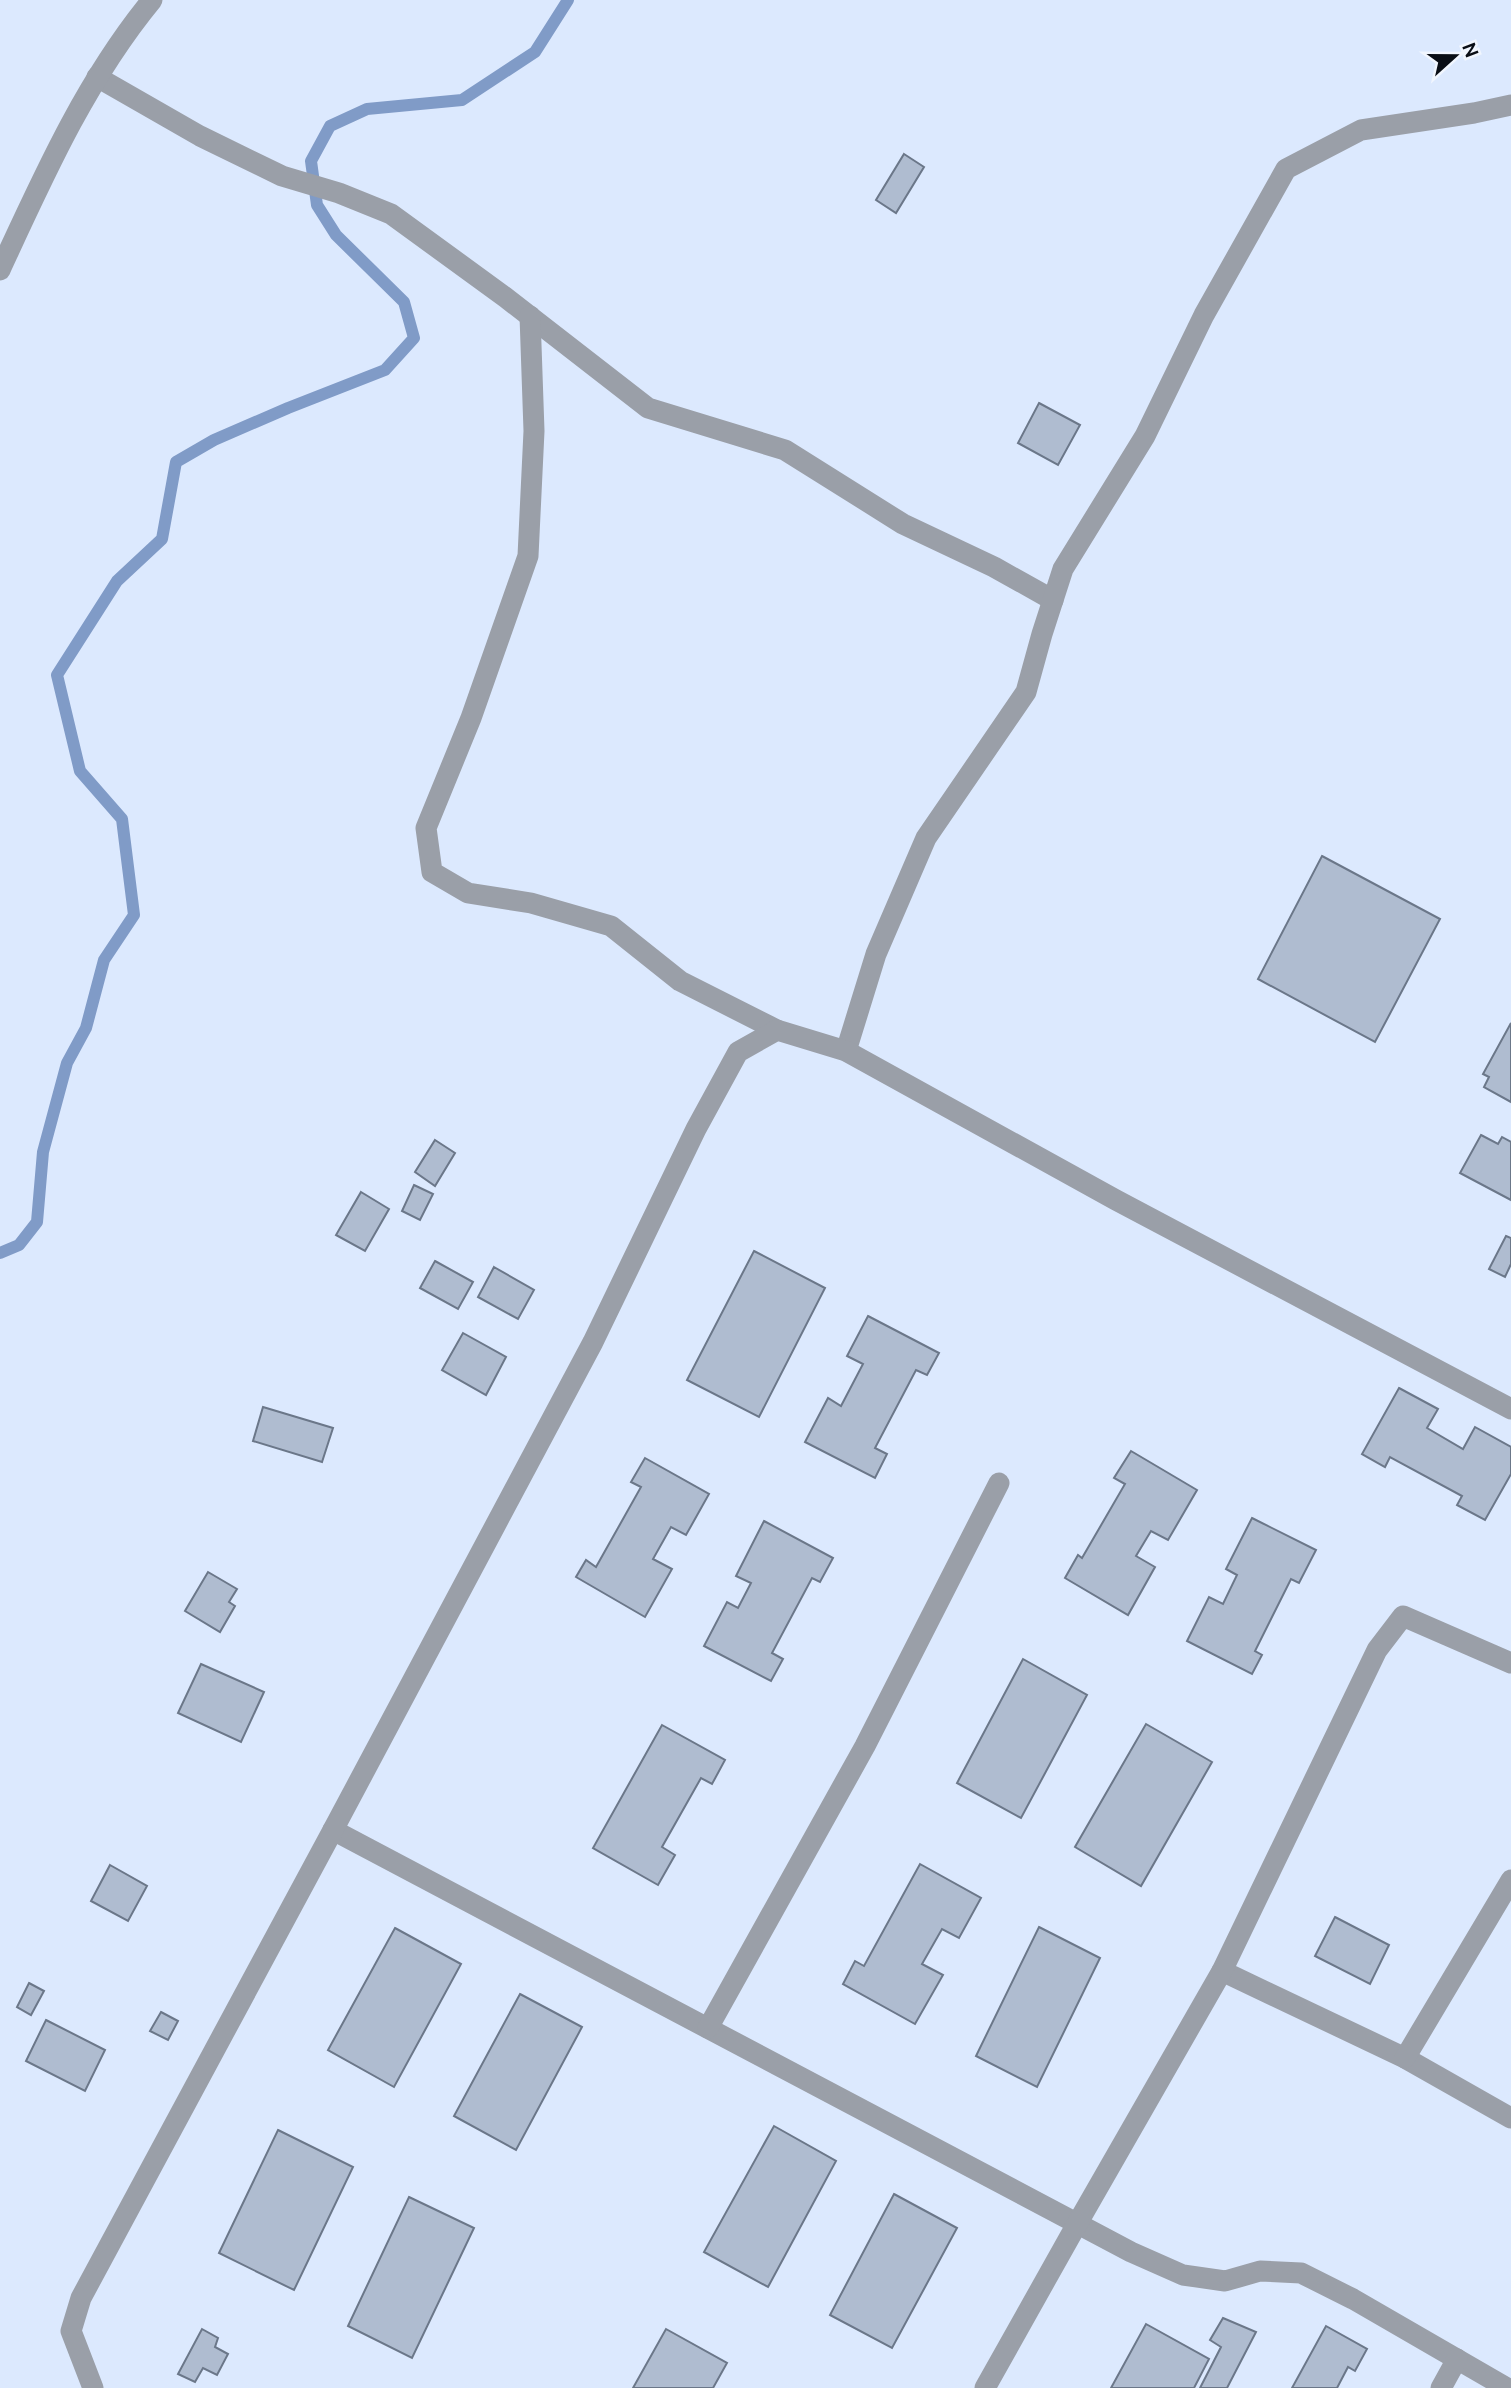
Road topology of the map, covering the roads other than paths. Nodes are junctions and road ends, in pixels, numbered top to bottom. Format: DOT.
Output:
graph roads {
  1 [pos="152,0"];
  2 [pos="97,77"];
  3 [pos="1511,105"];
  4 [pos="3,258"];
  5 [pos="530,316"];
  6 [pos="1053,600"];
  7 [pos="777,1030"];
  8 [pos="846,1051"];
  9 [pos="1511,1409"];
  10 [pos="999,1483"];
  11 [pos="1511,1663"];
  12 [pos="333,1830"];
  13 [pos="1511,1880"];
  14 [pos="1222,1971"];
  15 [pos="708,2028"];
  16 [pos="1405,2058"];
  17 [pos="1511,2118"];
  18 [pos="1077,2224"];
  19 [pos="1457,2359"];
  20 [pos="93,2388"];
  21 [pos="985,2388"];
  22 [pos="1441,2388"];
  23 [pos="1507,2388"];
  1 -- 2 [label="street"];
  2 -- 4 [label="street"];
  2 -- 5 [label="street"];
  3 -- 6 [label="street"];
  5 -- 6 [label="street"];
  5 -- 7 [label="street"];
  6 -- 8 [label="street"];
  7 -- 8 [label="street"];
  7 -- 12 [label="street"];
  8 -- 9 [label="street"];
  10 -- 15 [label="street"];
  11 -- 14 [label="street"];
  12 -- 15 [label="street"];
  12 -- 20 [label="street"];
  13 -- 16 [label="street"];
  14 -- 16 [label="street"];
  14 -- 18 [label="street"];
  15 -- 18 [label="street"];
  16 -- 17 [label="street"];
  18 -- 19 [label="street"];
  18 -- 21 [label="street"];
  19 -- 22 [label="street"];
  19 -- 23 [label="street"];
}
